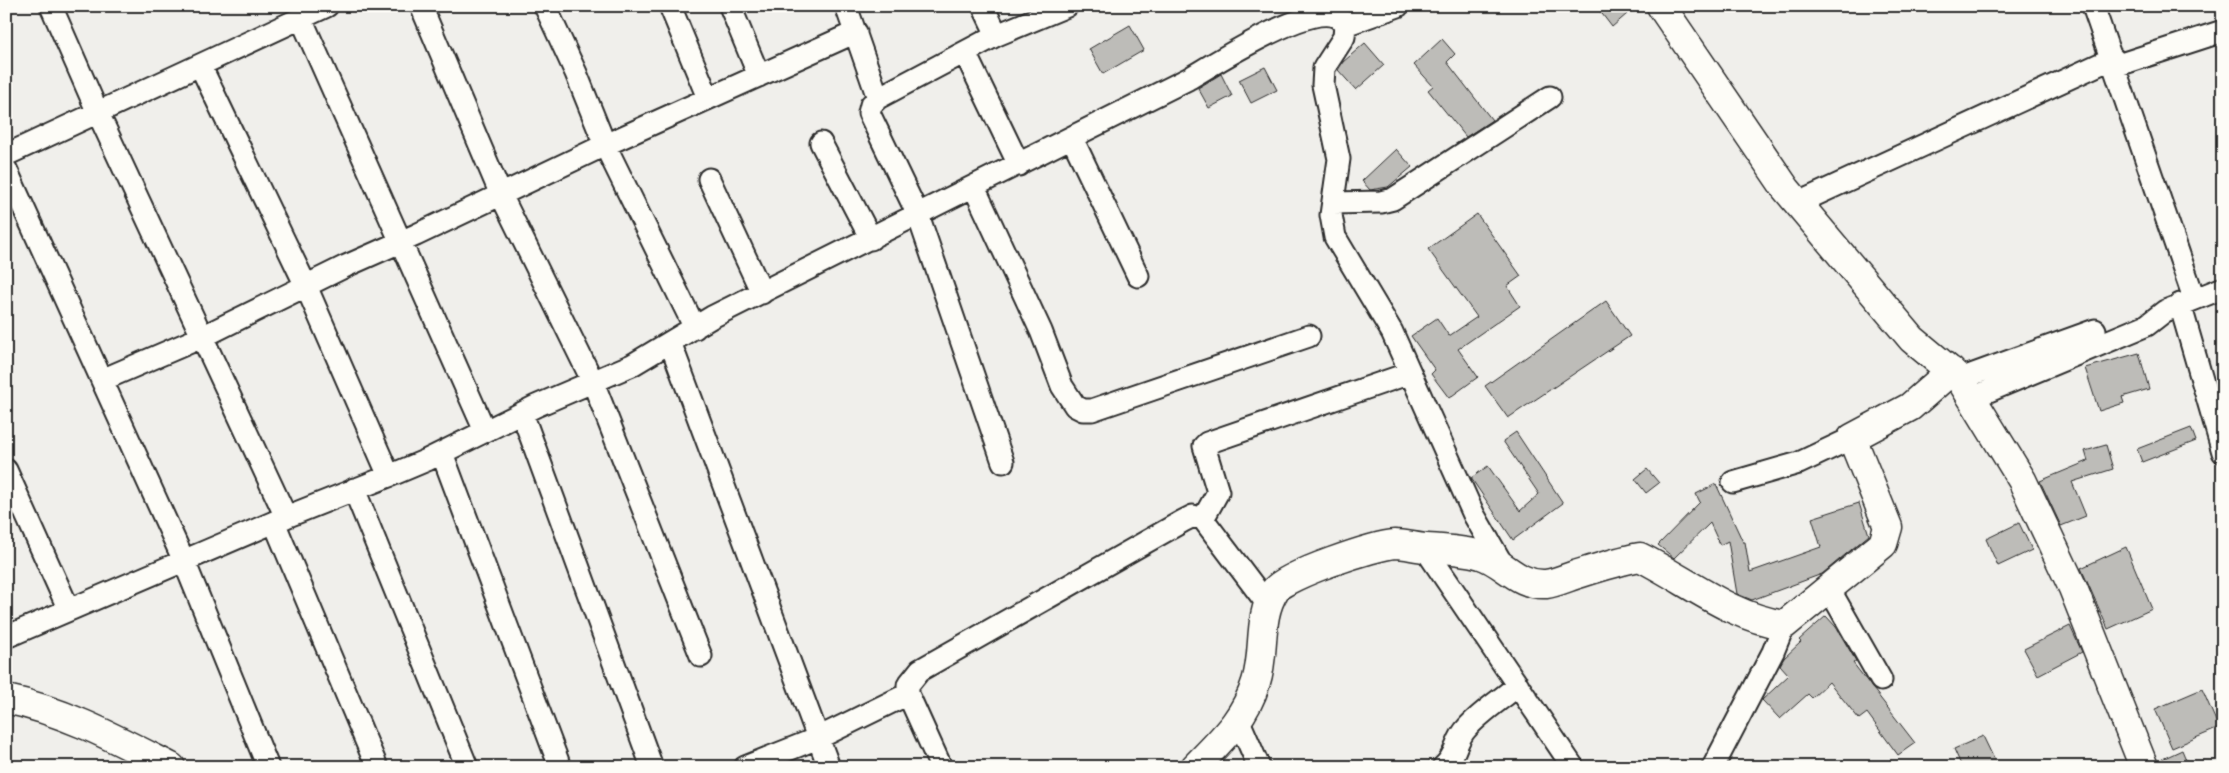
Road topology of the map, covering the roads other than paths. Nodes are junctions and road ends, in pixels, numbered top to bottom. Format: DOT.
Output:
graph roads {
  1 [pos="51,6"];
  2 [pos="327,6"];
  3 [pos="421,6"];
  4 [pos="545,6"];
  5 [pos="670,6"];
  6 [pos="730,6"];
  7 [pos="846,6"];
  8 [pos="983,6"];
  9 [pos="1067,6"];
  10 [pos="1398,6"];
  11 [pos="1661,6"];
  12 [pos="2093,6"];
  13 [pos="301,18"];
  14 [pos="1344,25"];
  15 [pos="856,32"];
  16 [pos="2223,32"];
  17 [pos="997,35"];
  18 [pos="965,53"];
  19 [pos="2114,62"];
  20 [pos="200,65"];
  21 [pos="759,76"];
  22 [pos="1550,97"];
  23 [pos="708,98"];
  24 [pos="878,98"];
  25 [pos="98,113"];
  26 [pos="1072,138"];
  27 [pos="821,143"];
  28 [pos="605,145"];
  29 [pos="6,155"];
  30 [pos="1019,165"];
  31 [pos="6,169"];
  32 [pos="708,180"];
  33 [pos="974,187"];
  34 [pos="501,195"];
  35 [pos="1333,203"];
  36 [pos="1798,203"];
  37 [pos="918,215"];
  38 [pos="871,239"];
  39 [pos="401,241"];
  40 [pos="1138,276"];
  41 [pos="306,286"];
  42 [pos="2223,288"];
  43 [pos="762,293"];
  44 [pos="2180,305"];
  45 [pos="694,328"];
  46 [pos="1309,336"];
  47 [pos="202,337"];
  48 [pos="670,342"];
  49 [pos="1410,373"];
  50 [pos="102,380"];
  51 [pos="592,382"];
  52 [pos="1961,382"];
  53 [pos="522,413"];
  54 [pos="485,432"];
  55 [pos="1852,438"];
  56 [pos="2223,452"];
  57 [pos="442,453"];
  58 [pos="1004,462"];
  59 [pos="6,470"];
  60 [pos="389,476"];
  61 [pos="1733,482"];
  62 [pos="354,489"];
  63 [pos="1203,519"];
  64 [pos="280,520"];
  65 [pos="1424,548"];
  66 [pos="184,560"];
  67 [pos="1507,572"];
  68 [pos="1828,587"];
  69 [pos="1268,605"];
  70 [pos="69,610"];
  71 [pos="1784,625"];
  72 [pos="6,637"];
  73 [pos="701,656"];
  74 [pos="1881,680"];
  75 [pos="1518,685"];
  76 [pos="908,694"];
  77 [pos="6,699"];
  78 [pos="1239,722"];
  79 [pos="818,738"];
  80 [pos="775,761"];
  81 [pos="1719,765"];
  82 [pos="171,767"];
  83 [pos="268,767"];
  84 [pos="377,767"];
  85 [pos="468,767"];
  86 [pos="560,767"];
  87 [pos="652,767"];
  88 [pos="745,767"];
  89 [pos="829,767"];
  90 [pos="941,767"];
  91 [pos="1195,767"];
  92 [pos="1259,767"];
  93 [pos="1443,767"];
  94 [pos="1573,767"];
  95 [pos="2144,767"];
  1 -- 25 [label="street"];
  2 -- 13 [label="street"];
  3 -- 34 [label="street"];
  4 -- 28 [label="street"];
  5 -- 23 [label="street"];
  6 -- 21 [label="street"];
  7 -- 15 [label="street"];
  8 -- 17 [label="street"];
  9 -- 17 [label="street"];
  10 -- 14 [label="street"];
  11 -- 36 [label="main road"];
  12 -- 19 [label="street"];
  13 -- 20 [label="street"];
  13 -- 39 [label="street"];
  14 -- 26 [label="street"];
  14 -- 35 [label="street"];
  15 -- 21 [label="street"];
  15 -- 24 [label="street"];
  16 -- 19 [label="street"];
  17 -- 18 [label="street"];
  18 -- 24 [label="street"];
  18 -- 30 [label="street"];
  19 -- 36 [label="street"];
  19 -- 44 [label="street"];
  20 -- 25 [label="street"];
  20 -- 41 [label="street"];
  21 -- 23 [label="street"];
  22 -- 35 [label="street"];
  23 -- 28 [label="street"];
  24 -- 37 [label="street"];
  25 -- 29 [label="street"];
  25 -- 47 [label="street"];
  26 -- 30 [label="street"];
  26 -- 40 [label="street"];
  27 -- 38 [label="street"];
  28 -- 34 [label="street"];
  28 -- 45 [label="street"];
  30 -- 33 [label="street"];
  31 -- 50 [label="street"];
  32 -- 43 [label="street"];
  33 -- 37 [label="street"];
  33 -- 46 [label="street"];
  34 -- 39 [label="street"];
  34 -- 51 [label="street"];
  35 -- 49 [label="street"];
  36 -- 52 [label="main road"];
  37 -- 38 [label="street"];
  37 -- 58 [label="street"];
  38 -- 43 [label="street"];
  39 -- 41 [label="street"];
  39 -- 54 [label="street"];
  41 -- 47 [label="street"];
  41 -- 60 [label="street"];
  42 -- 44 [label="street"];
  43 -- 45 [label="street"];
  44 -- 52 [label="street"];
  44 -- 56 [label="street"];
  45 -- 48 [label="street"];
  47 -- 50 [label="street"];
  47 -- 64 [label="street"];
  48 -- 51 [label="street"];
  48 -- 79 [label="street"];
  49 -- 63 [label="street"];
  49 -- 67 [label="street"];
  50 -- 66 [label="street"];
  51 -- 53 [label="street"];
  51 -- 73 [label="street"];
  52 -- 55 [label="main road"];
  52 -- 95 [label="main road"];
  53 -- 54 [label="street"];
  53 -- 87 [label="street"];
  54 -- 57 [label="street"];
  55 -- 61 [label="street"];
  55 -- 68 [label="main road"];
  57 -- 60 [label="street"];
  57 -- 86 [label="street"];
  59 -- 70 [label="street"];
  60 -- 62 [label="street"];
  62 -- 64 [label="street"];
  62 -- 85 [label="street"];
  63 -- 69 [label="street"];
  63 -- 76 [label="street"];
  64 -- 66 [label="street"];
  64 -- 84 [label="street"];
  65 -- 67 [label="main road"];
  65 -- 69 [label="main road"];
  65 -- 75 [label="street"];
  66 -- 70 [label="street"];
  66 -- 83 [label="street"];
  67 -- 71 [label="main road"];
  68 -- 71 [label="main road"];
  68 -- 74 [label="street"];
  69 -- 78 [label="main road"];
  70 -- 72 [label="street"];
  71 -- 81 [label="street"];
  75 -- 93 [label="street"];
  75 -- 94 [label="street"];
  76 -- 79 [label="street"];
  76 -- 90 [label="street"];
  77 -- 82 [label="main road"];
  78 -- 91 [label="main road"];
  78 -- 92 [label="street"];
  79 -- 80 [label="street"];
  79 -- 89 [label="street"];
  80 -- 88 [label="street"];
}
